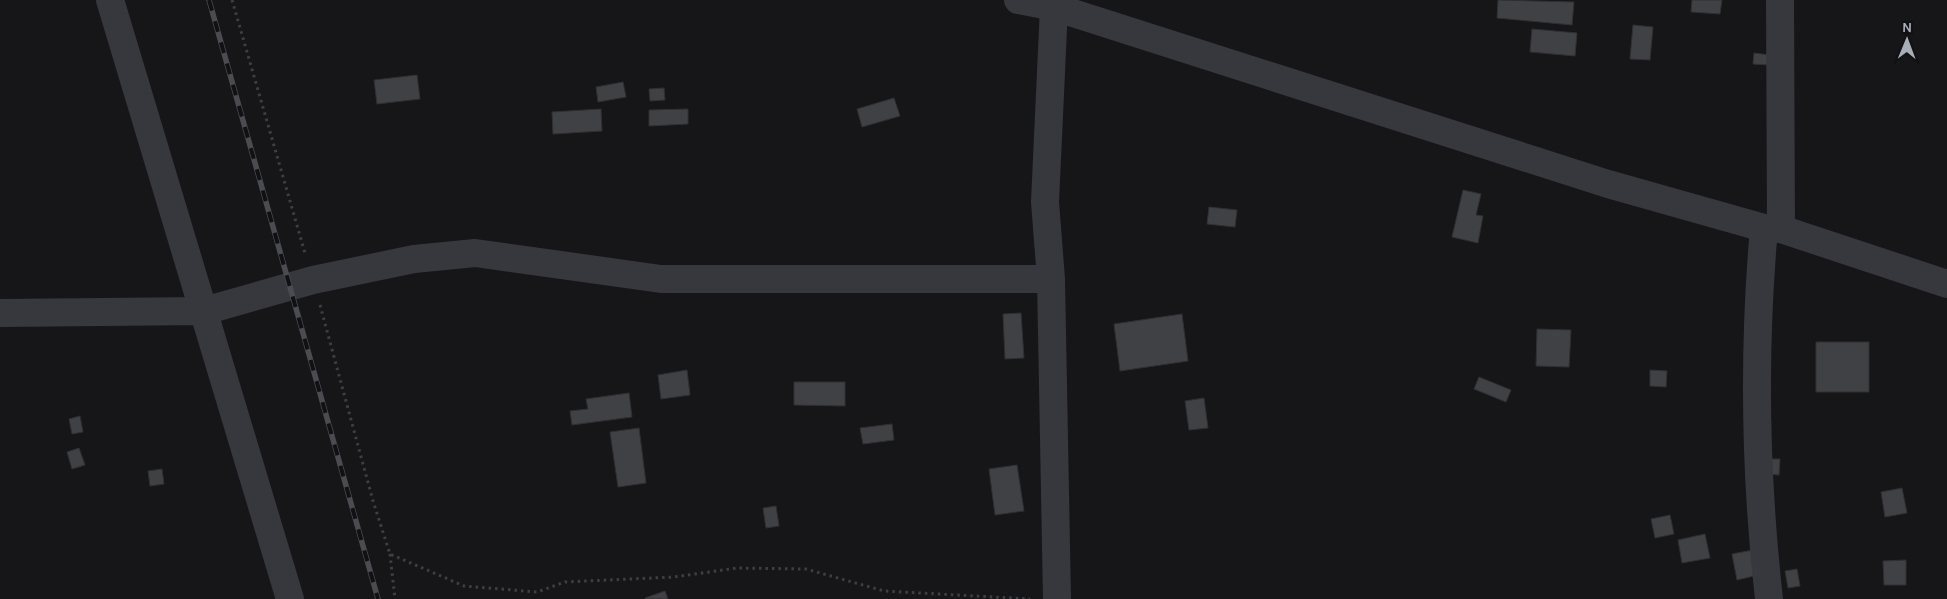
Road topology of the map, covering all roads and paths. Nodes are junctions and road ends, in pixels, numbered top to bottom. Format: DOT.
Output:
graph roads {
  1 [pos="110,0"];
  2 [pos="232,0"];
  3 [pos="1018,0"];
  4 [pos="1780,0"];
  5 [pos="1054,7"];
  6 [pos="1772,229"];
  7 [pos="1051,279"];
  8 [pos="313,280"];
  9 [pos="1947,284"];
  10 [pos="204,311"];
  11 [pos="0,313"];
  12 [pos="390,554"];
  13 [pos="290,599"];
  14 [pos="395,599"];
  15 [pos="1031,599"];
  16 [pos="1058,599"];
  17 [pos="1769,599"];
  1 -- 10 [label="street"];
  2 -- 8 [label="path"];
  3 -- 5 [label="street"];
  4 -- 6 [label="street"];
  5 -- 6 [label="street"];
  5 -- 7 [label="street"];
  6 -- 9 [label="street"];
  6 -- 17 [label="street"];
  7 -- 8 [label="street"];
  7 -- 16 [label="street"];
  8 -- 10 [label="street"];
  8 -- 12 [label="path"];
  10 -- 11 [label="street"];
  10 -- 13 [label="street"];
  12 -- 14 [label="path"];
  12 -- 15 [label="path"];
}
